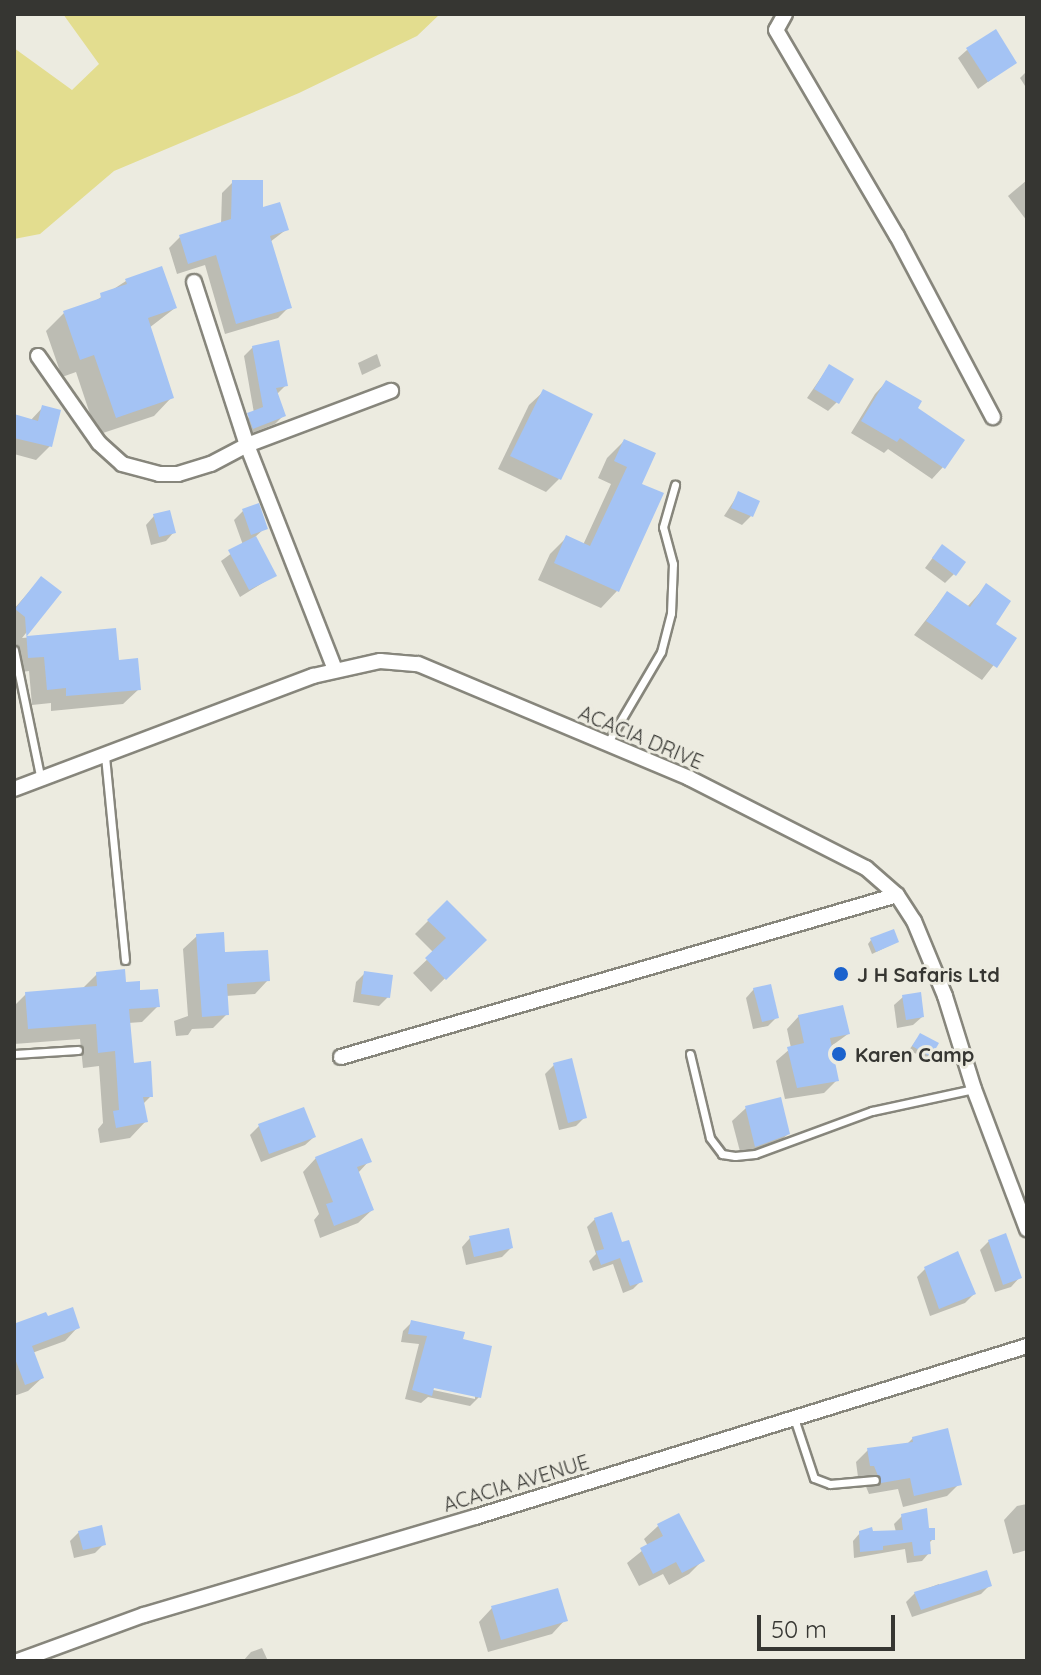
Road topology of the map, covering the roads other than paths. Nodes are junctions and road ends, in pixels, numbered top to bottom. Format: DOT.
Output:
graph roads {
  1 [pos="785,14"];
  2 [pos="194,282"];
  3 [pos="38,356"];
  4 [pos="391,391"];
  5 [pos="993,417"];
  6 [pos="247,445"];
  7 [pos="675,485"];
  8 [pos="14,650"];
  9 [pos="335,669"];
  10 [pos="607,744"];
  11 [pos="105,756"];
  12 [pos="41,780"];
  13 [pos="14,789"];
  14 [pos="897,895"];
  15 [pos="125,960"];
  16 [pos="78,1050"];
  17 [pos="14,1054"];
  18 [pos="690,1054"];
  19 [pos="341,1057"];
  20 [pos="974,1089"];
  21 [pos="1027,1229"];
  22 [pos="1027,1346"];
  23 [pos="794,1418"];
  24 [pos="875,1480"];
  25 [pos="18,1661"];
  1 -- 5 [label="street"];
  2 -- 6 [label="street"];
  3 -- 6 [label="street"];
  4 -- 6 [label="street"];
  6 -- 9 [label="street"];
  7 -- 10 [label="lane"];
  8 -- 12 [label="lane"];
  9 -- 10 [label="street, ACACIA DRIVE"];
  9 -- 11 [label="street, ACACIA DRIVE"];
  10 -- 14 [label="street, ACACIA DRIVE"];
  11 -- 12 [label="street, ACACIA DRIVE"];
  11 -- 15 [label="lane"];
  12 -- 13 [label="street, ACACIA DRIVE"];
  14 -- 19 [label="street"];
  14 -- 20 [label="street, ACACIA DRIVE"];
  16 -- 17 [label="lane"];
  18 -- 20 [label="lane"];
  20 -- 21 [label="street, ACACIA DRIVE"];
  22 -- 23 [label="street, ACACIA AVENUE"];
  23 -- 24 [label="lane"];
  23 -- 25 [label="street, ACACIA AVENUE"];
}
